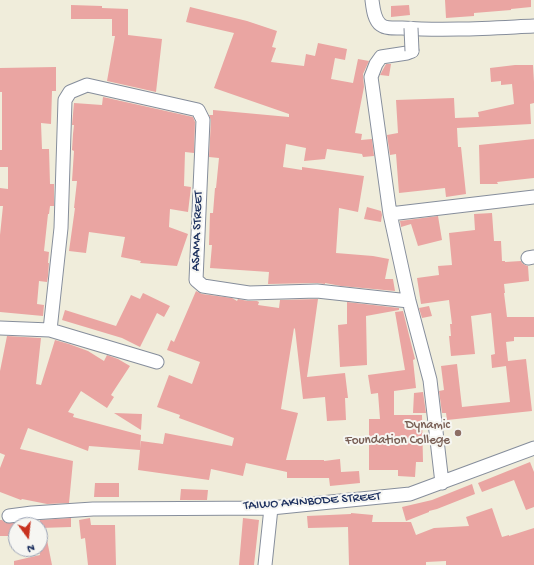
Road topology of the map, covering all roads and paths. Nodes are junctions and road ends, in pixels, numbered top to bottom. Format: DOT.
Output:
graph roads {
  1 [pos="372,1"];
  2 [pos="534,26"];
  3 [pos="413,29"];
  4 [pos="534,197"];
  5 [pos="390,214"];
  6 [pos="409,301"];
  7 [pos="0,328"];
  8 [pos="50,330"];
  9 [pos="158,362"];
  10 [pos="534,448"];
  11 [pos="442,483"];
  12 [pos="271,508"];
  13 [pos="9,516"];
  14 [pos="265,565"];
  1 -- 3 [label="street"];
  2 -- 3 [label="street"];
  3 -- 5 [label="street, bridge"];
  4 -- 5 [label="street"];
  5 -- 6 [label="street"];
  6 -- 8 [label="street, ASAMA STREET"];
  6 -- 11 [label="street"];
  7 -- 8 [label="street"];
  8 -- 9 [label="street"];
  10 -- 11 [label="street, TAIWO AKINBODE STREET"];
  11 -- 12 [label="street, TAIWO AKINBODE STREET"];
  12 -- 13 [label="street, TAIWO AKINBODE STREET"];
  12 -- 14 [label="street"];
}
